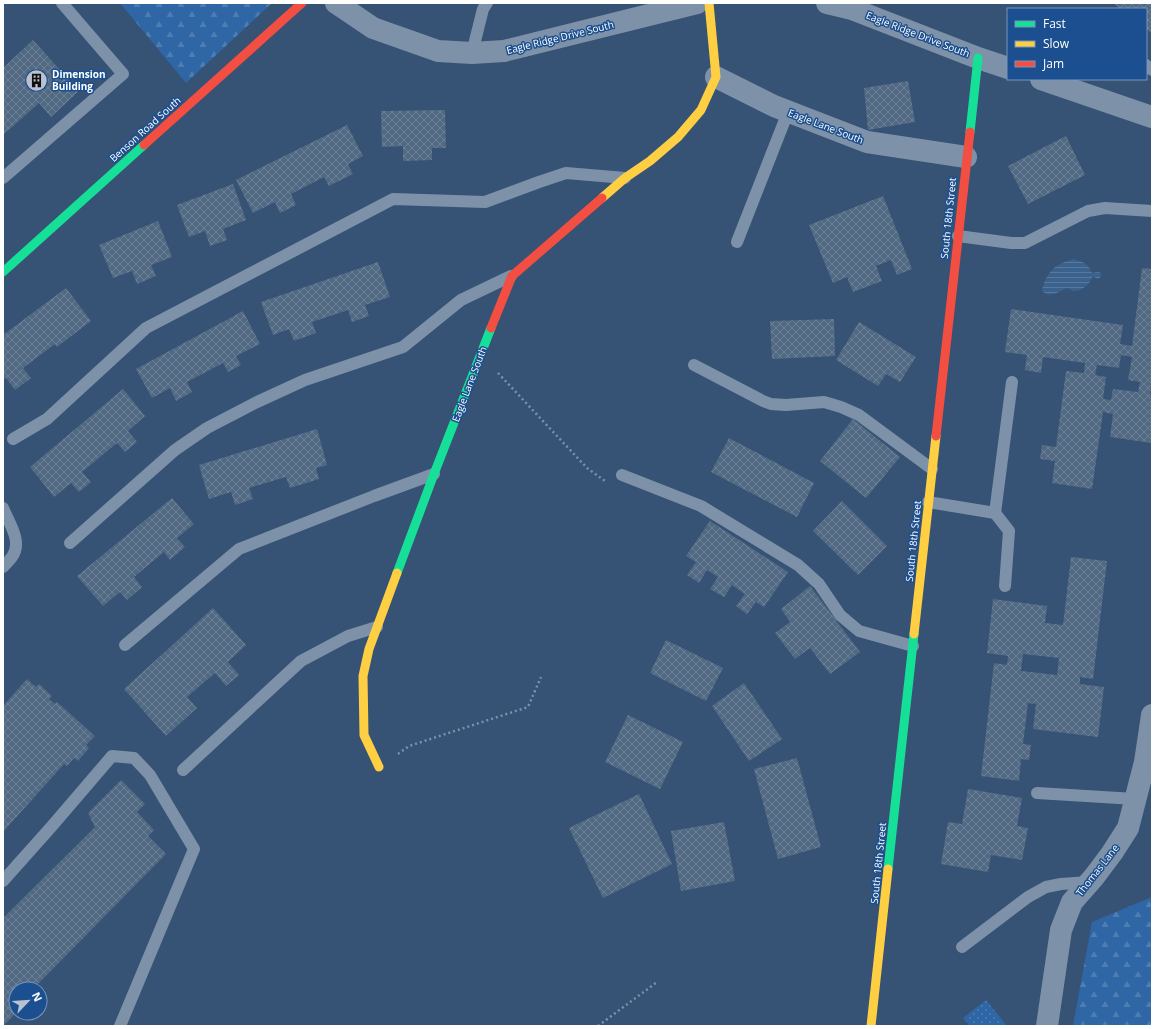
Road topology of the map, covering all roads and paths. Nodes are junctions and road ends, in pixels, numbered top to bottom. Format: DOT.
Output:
graph roads {
  1 [pos="62,3"];
  2 [pos="302,3"];
  3 [pos="336,3"];
  4 [pos="487,3"];
  5 [pos="697,3"];
  6 [pos="709,3"];
  7 [pos="827,3"];
  8 [pos="472,53"];
  9 [pos="978,58"];
  10 [pos="1007,68"];
  11 [pos="716,77"];
  12 [pos="1048,80"];
  13 [pos="788,112"];
  14 [pos="1152,117"];
  15 [pos="966,157"];
  16 [pos="3,178"];
  17 [pos="624,178"];
  18 [pos="1152,211"];
  19 [pos="958,236"];
  20 [pos="737,242"];
  21 [pos="3,272"];
  22 [pos="512,276"];
  23 [pos="481,355"];
  24 [pos="694,364"];
  25 [pos="1012,382"];
  26 [pos="14,439"];
  27 [pos="932,469"];
  28 [pos="434,474"];
  29 [pos="622,474"];
  30 [pos="928,502"];
  31 [pos="3,508"];
  32 [pos="995,513"];
  33 [pos="70,543"];
  34 [pos="3,567"];
  35 [pos="1005,586"];
  36 [pos="377,627"];
  37 [pos="125,645"];
  38 [pos="913,646"];
  39 [pos="541,677"];
  40 [pos="1152,715"];
  41 [pos="379,767"];
  42 [pos="183,770"];
  43 [pos="1037,793"];
  44 [pos="1135,799"];
  45 [pos="3,881"];
  46 [pos="1089,882"];
  47 [pos="962,947"];
  48 [pos="657,982"];
  49 [pos="120,1026"];
  50 [pos="598,1026"];
  51 [pos="871,1026"];
  52 [pos="1047,1026"];
  1 -- 16 [label="lane"];
  2 -- 21 [label="street, Benson Road South"];
  3 -- 8 [label="street, Eagle Ridge Drive South"];
  4 -- 8 [label="lane"];
  5 -- 8 [label="street, Eagle Ridge Drive South"];
  6 -- 11 [label="street, Eagle Lane South"];
  7 -- 9 [label="street, Eagle Ridge Drive South"];
  9 -- 10 [label="street, Eagle Ridge Drive South"];
  9 -- 15 [label="street, South 18th Street"];
  11 -- 13 [label="street, Eagle Lane South"];
  11 -- 17 [label="street, Eagle Lane South"];
  12 -- 14 [label="street"];
  13 -- 15 [label="street, Eagle Lane South"];
  13 -- 20 [label="lane"];
  15 -- 19 [label="street, South 18th Street"];
  17 -- 22 [label="street, Eagle Lane South"];
  17 -- 26 [label="lane"];
  18 -- 19 [label="lane"];
  19 -- 27 [label="street, South 18th Street"];
  22 -- 23 [label="street, Eagle Lane South"];
  22 -- 33 [label="lane"];
  23 -- 28 [label="street, Eagle Lane South"];
  23 -- 29 [label="path"];
  24 -- 27 [label="lane"];
  25 -- 32 [label="lane"];
  27 -- 30 [label="street, South 18th Street"];
  28 -- 36 [label="street, Eagle Lane South"];
  28 -- 37 [label="lane"];
  29 -- 38 [label="lane"];
  30 -- 32 [label="lane"];
  30 -- 38 [label="street, South 18th Street"];
  31 -- 34 [label="lane"];
  32 -- 35 [label="lane"];
  36 -- 41 [label="street, Eagle Lane South"];
  36 -- 42 [label="lane"];
  38 -- 51 [label="street, South 18th Street"];
  39 -- 41 [label="path"];
  40 -- 44 [label="street, Thomas Lane"];
  43 -- 44 [label="lane"];
  44 -- 46 [label="street, Thomas Lane"];
  45 -- 49 [label="lane"];
  46 -- 47 [label="lane"];
  46 -- 52 [label="street, Thomas Lane"];
  48 -- 50 [label="path"];
}
